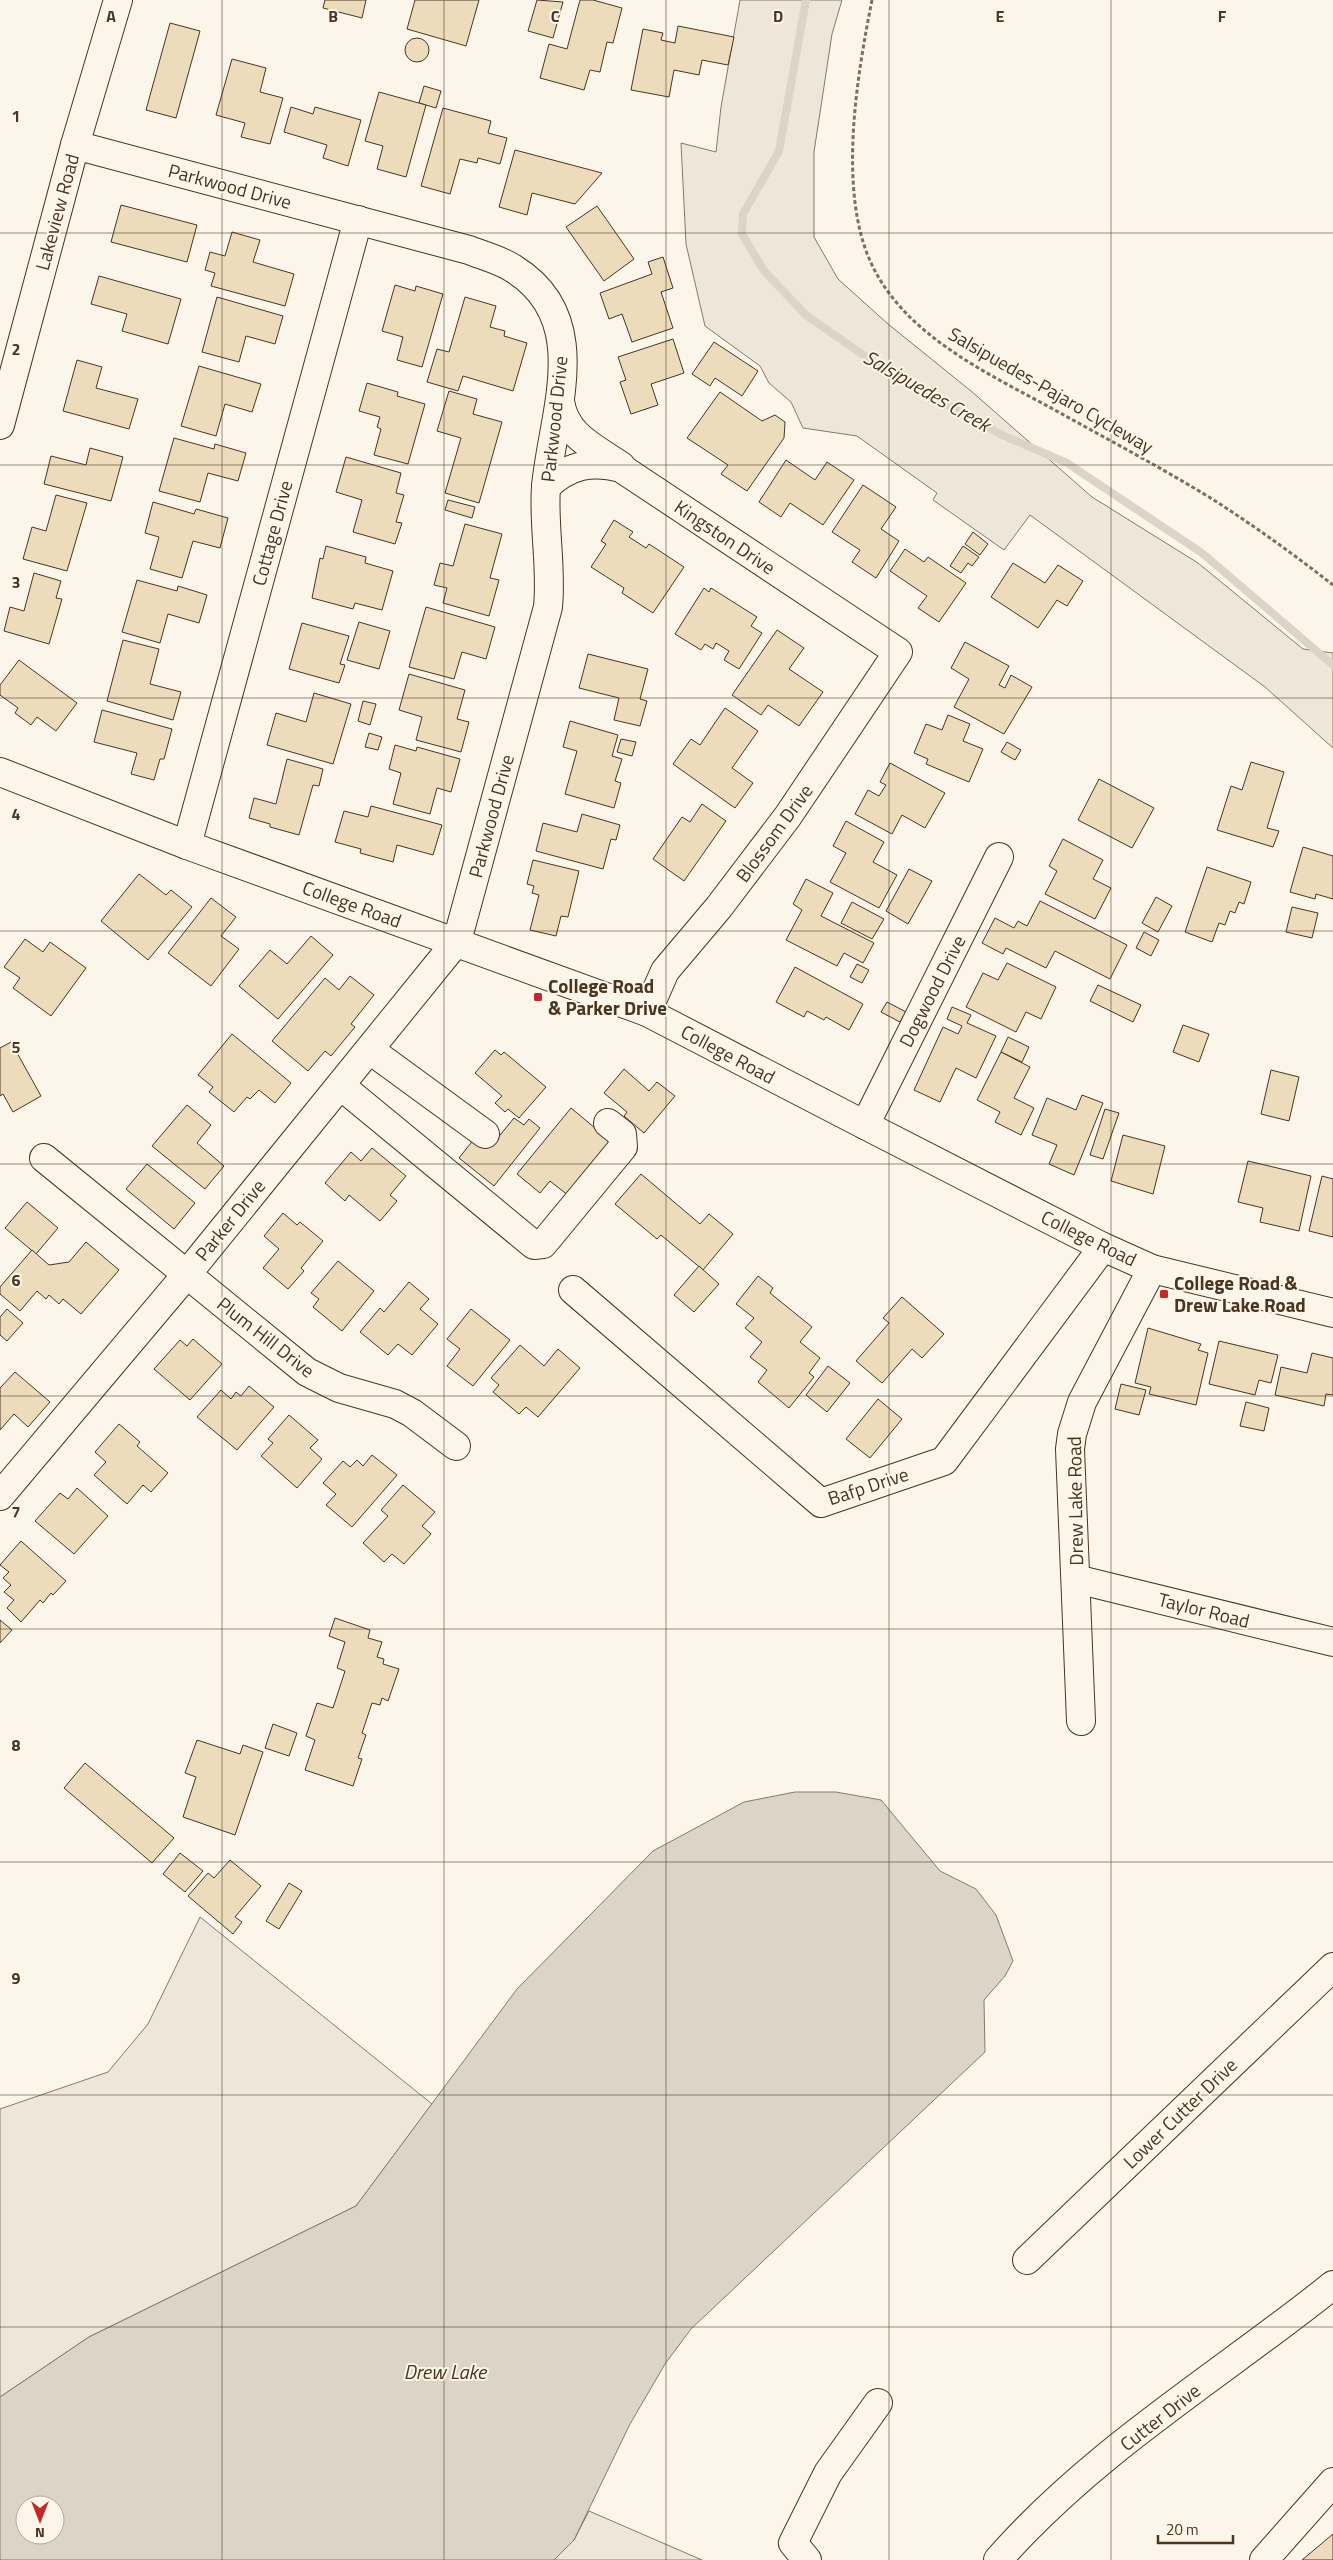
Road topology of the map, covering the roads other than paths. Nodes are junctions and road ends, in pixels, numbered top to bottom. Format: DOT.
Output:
graph roads {
  1 [pos="118,0"];
  2 [pos="75,145"];
  3 [pos="358,220"];
  4 [pos="560,402"];
  5 [pos="0,425"];
  6 [pos="638,478"];
  7 [pos="546,487"];
  8 [pos="898,652"];
  9 [pos="0,772"];
  10 [pos="187,846"];
  11 [pos="999,858"];
  12 [pos="457,941"];
  13 [pos="647,1012"];
  14 [pos="370,1050"];
  15 [pos="341,1086"];
  16 [pos="608,1123"];
  17 [pos="865,1125"];
  18 [pos="485,1134"];
  19 [pos="44,1158"];
  20 [pos="1103,1247"];
  21 [pos="1152,1269"];
  22 [pos="186,1274"];
  23 [pos="573,1290"];
  24 [pos="1333,1312"];
  25 [pos="456,1446"];
  26 [pos="0,1496"];
  27 [pos="1076,1579"];
  28 [pos="1333,1642"];
  29 [pos="1081,1721"];
  30 [pos="1333,1967"];
  31 [pos="1027,2260"];
  32 [pos="1333,2285"];
  33 [pos="878,2403"];
  34 [pos="1333,2482"];
  35 [pos="807,2560"];
  36 [pos="998,2560"];
  37 [pos="1264,2560"];
  1 -- 2 [label="street, Lakeview Road"];
  2 -- 3 [label="street, Parkwood Drive"];
  2 -- 5 [label="street, Lakeview Road"];
  3 -- 4 [label="street, Parkwood Drive"];
  3 -- 10 [label="street, Cottage Drive"];
  4 -- 6 [label="street"];
  4 -- 7 [label="street, Parkwood Drive"];
  6 -- 7 [label="street, Kingston Drive"];
  6 -- 8 [label="street, Kingston Drive"];
  7 -- 12 [label="street, Parkwood Drive"];
  8 -- 13 [label="street, Blossom Drive"];
  9 -- 10 [label="street, College Road"];
  10 -- 12 [label="street, College Road"];
  11 -- 17 [label="street, Dogwood Drive"];
  12 -- 13 [label="street, College Road"];
  12 -- 14 [label="street, Parker Drive"];
  13 -- 17 [label="street, College Road"];
  14 -- 15 [label="street, Parker Drive"];
  14 -- 18 [label="street"];
  15 -- 16 [label="street"];
  15 -- 22 [label="street, Parker Drive"];
  17 -- 20 [label="street, College Road"];
  19 -- 22 [label="street, Plum Hill Drive"];
  20 -- 21 [label="street, College Road"];
  20 -- 23 [label="street, Bafp Drive"];
  21 -- 24 [label="street, College Road"];
  21 -- 27 [label="street, Drew Lake Road"];
  22 -- 25 [label="street, Plum Hill Drive"];
  22 -- 26 [label="street, Parker Drive"];
  27 -- 28 [label="street, Taylor Road"];
  27 -- 29 [label="street, Drew Lake Road"];
  30 -- 31 [label="street, Lower Cutter Drive"];
  32 -- 36 [label="street, Cutter Drive"];
  33 -- 35 [label="street"];
  34 -- 37 [label="street"];
}
